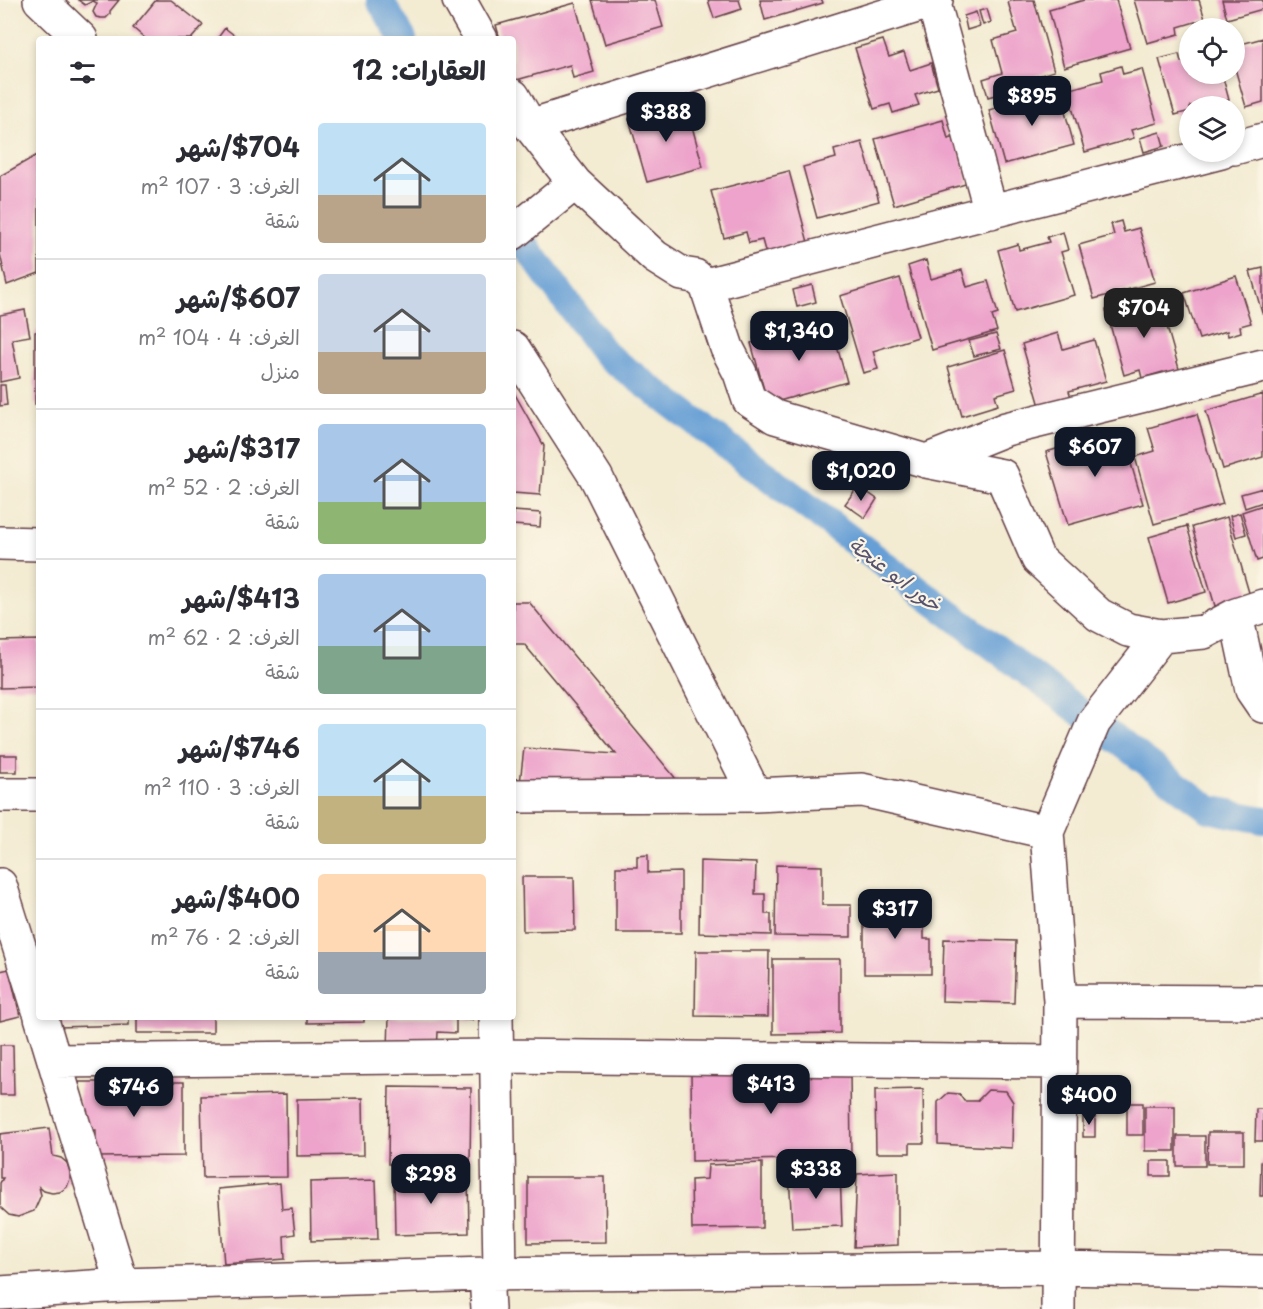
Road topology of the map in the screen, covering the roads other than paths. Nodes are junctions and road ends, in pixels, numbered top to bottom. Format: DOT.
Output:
graph roads {
  1 [pos="40,0"];
  2 [pos="459,0"];
  3 [pos="934,0"];
  4 [pos="78,36"];
  5 [pos="479,36"];
  6 [pos="516,101"];
  7 [pos="530,126"];
  8 [pos="1263,141"];
  9 [pos="1245,145"];
  10 [pos="1183,162"];
  11 [pos="575,183"];
  12 [pos="991,212"];
  13 [pos="516,231"];
  14 [pos="706,285"];
  15 [pos="516,353"];
  16 [pos="1263,366"];
  17 [pos="926,461"];
  18 [pos="0,543"];
  19 [pos="36,544"];
  20 [pos="1250,611"];
  21 [pos="1161,636"];
  22 [pos="1263,706"];
  23 [pos="0,795"];
  24 [pos="36,795"];
  25 [pos="755,795"];
  26 [pos="516,796"];
  27 [pos="1047,832"];
  28 [pos="0,885"];
  29 [pos="36,1000"];
  30 [pos="1060,1001"];
  31 [pos="1263,1002"];
  32 [pos="42,1020"];
  33 [pos="496,1020"];
  34 [pos="498,1056"];
  35 [pos="55,1060"];
  36 [pos="1060,1062"];
  37 [pos="1058,1268"];
  38 [pos="1263,1272"];
  39 [pos="493,1274"];
  40 [pos="122,1285"];
  41 [pos="0,1293"];
  42 [pos="488,1309"];
  43 [pos="1058,1309"];
  1 -- 4 [label="street"];
  2 -- 5 [label="street"];
  3 -- 7 [label="street"];
  3 -- 12 [label="street"];
  6 -- 7 [label="street"];
  7 -- 11 [label="street"];
  8 -- 9 [label="street"];
  10 -- 12 [label="street"];
  11 -- 13 [label="street"];
  11 -- 14 [label="street"];
  12 -- 14 [label="street"];
  14 -- 17 [label="street"];
  15 -- 25 [label="street"];
  16 -- 17 [label="street"];
  17 -- 21 [label="street"];
  18 -- 19 [label="street"];
  20 -- 21 [label="street"];
  20 -- 22 [label="street"];
  21 -- 27 [label="street"];
  23 -- 24 [label="street"];
  25 -- 26 [label="street"];
  25 -- 27 [label="street"];
  27 -- 30 [label="street"];
  28 -- 29 [label="street"];
  30 -- 31 [label="street"];
  30 -- 36 [label="street"];
  32 -- 35 [label="street"];
  33 -- 34 [label="street"];
  34 -- 35 [label="street"];
  34 -- 36 [label="street"];
  34 -- 39 [label="street"];
  35 -- 40 [label="street"];
  36 -- 37 [label="street"];
  37 -- 38 [label="street"];
  37 -- 39 [label="street"];
  37 -- 43 [label="street"];
  39 -- 40 [label="street"];
  39 -- 42 [label="street"];
  40 -- 41 [label="street"];
}
